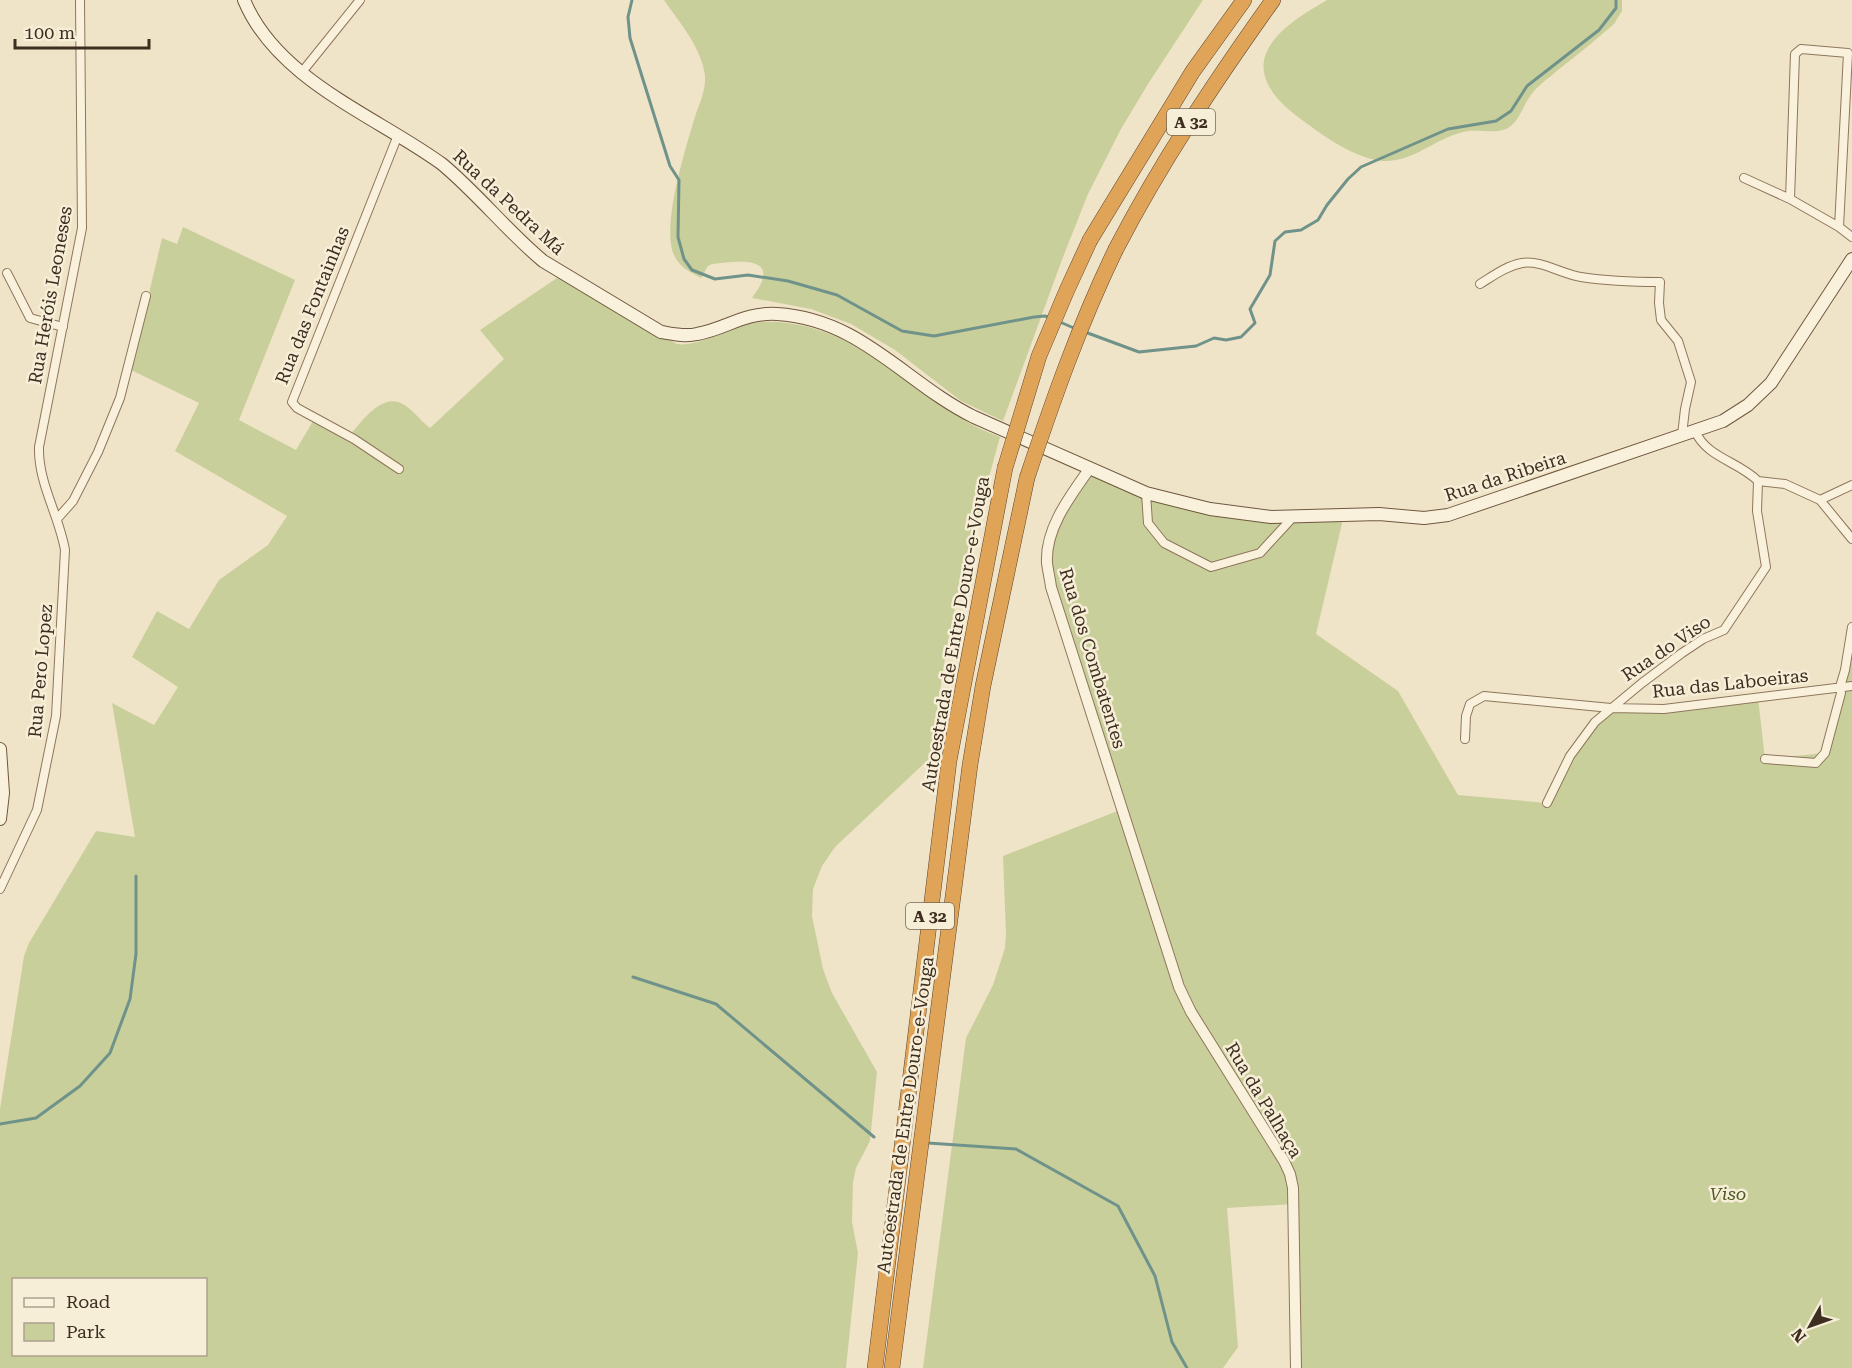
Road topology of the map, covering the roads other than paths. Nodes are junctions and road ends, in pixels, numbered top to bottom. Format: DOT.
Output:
graph roads {
  1 [pos="80,0"];
  2 [pos="244,0"];
  3 [pos="360,0"];
  4 [pos="1244,0"];
  5 [pos="1273,0"];
  6 [pos="302,72"];
  7 [pos="398,135"];
  8 [pos="1744,178"];
  9 [pos="1790,199"];
  10 [pos="1839,227"];
  11 [pos="1852,237"];
  12 [pos="1852,259"];
  13 [pos="8,273"];
  14 [pos="1480,284"];
  15 [pos="146,296"];
  16 [pos="63,327"];
  17 [pos="1695,431"];
  18 [pos="1682,435"];
  19 [pos="1090,468"];
  20 [pos="399,469"];
  21 [pos="1758,481"];
  22 [pos="1852,485"];
  23 [pos="1146,493"];
  24 [pos="1820,500"];
  25 [pos="1294,516"];
  26 [pos="57,519"];
  27 [pos="1852,538"];
  28 [pos="1852,627"];
  29 [pos="1852,686"];
  30 [pos="1840,687"];
  31 [pos="1611,708"];
  32 [pos="1465,739"];
  33 [pos="0,749"];
  34 [pos="1765,759"];
  35 [pos="1547,803"];
  36 [pos="0,819"];
  37 [pos="1140,863"];
  38 [pos="0,889"];
  39 [pos="875,1368"];
  40 [pos="892,1368"];
  41 [pos="1296,1368"];
  1 -- 16 [label="street, Rua Heróis Leoneses"];
  2 -- 6 [label="main road, Rua da Pedra Má"];
  3 -- 6 [label="street"];
  4 -- 39 [label="highway, Autoestrada de Entre Douro-e-Vouga / A 32, bridge"];
  5 -- 40 [label="highway, Autoestrada de Entre Douro-e-Vouga / A 32, bridge"];
  6 -- 7 [label="main road, Rua da Pedra Má"];
  7 -- 19 [label="main road, Rua da Pedra Má"];
  7 -- 20 [label="street, Rua das Fontainhas"];
  8 -- 9 [label="street"];
  9 -- 10 [label="street"];
  9 -- 10 [label="street"];
  10 -- 11 [label="street"];
  12 -- 17 [label="main road, Rua da Ribeira"];
  13 -- 16 [label="street"];
  14 -- 18 [label="street"];
  15 -- 26 [label="street"];
  16 -- 26 [label="street, Rua Heróis Leoneses"];
  17 -- 18 [label="main road, Rua da Ribeira"];
  17 -- 21 [label="street"];
  18 -- 25 [label="main road, Rua da Ribeira"];
  19 -- 23 [label="main road, Rua da Ribeira"];
  19 -- 37 [label="street, Rua dos Combatentes"];
  21 -- 24 [label="street"];
  21 -- 31 [label="street, Rua do Viso"];
  22 -- 24 [label="street"];
  23 -- 25 [label="main road, Rua da Ribeira"];
  23 -- 25 [label="street"];
  24 -- 27 [label="street"];
  26 -- 38 [label="street, Rua Pero Lopez"];
  28 -- 30 [label="street"];
  29 -- 30 [label="street, Rua das Laboeiras"];
  30 -- 31 [label="street, Rua das Laboeiras"];
  30 -- 34 [label="street"];
  31 -- 32 [label="street, Rua das Laboeiras"];
  31 -- 35 [label="street, Rua do Viso"];
  33 -- 36 [label="main road"];
  37 -- 41 [label="street, Rua da Palhaça"];
}
